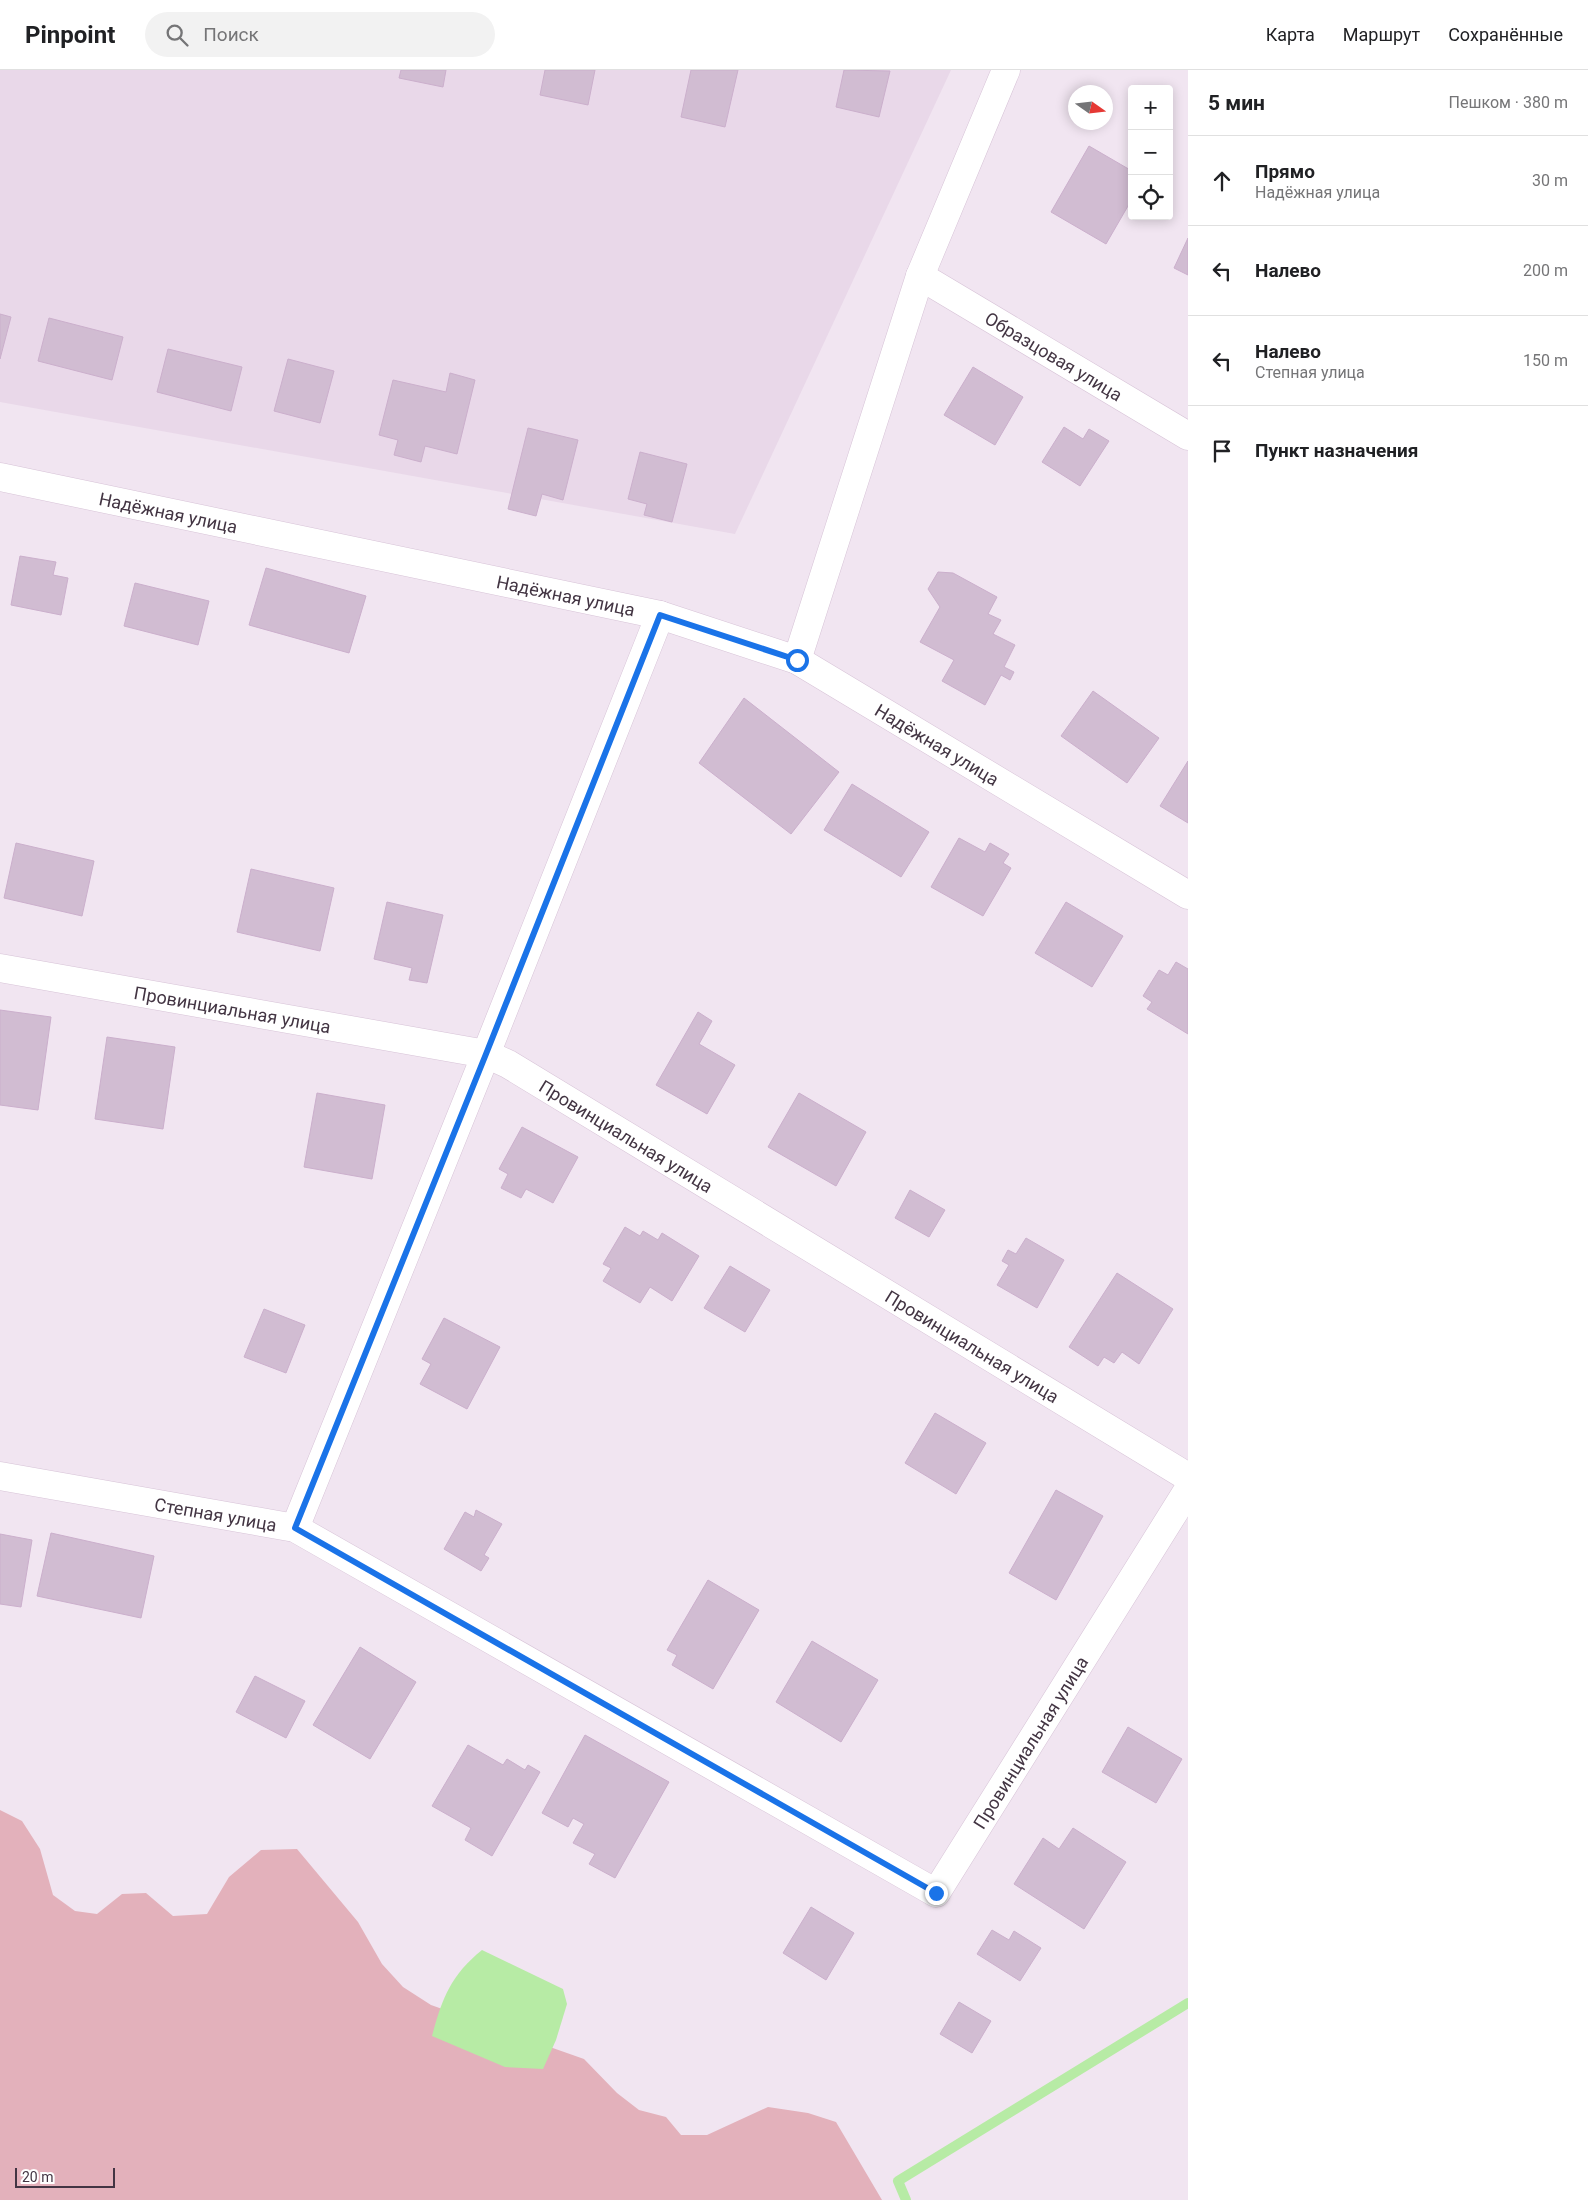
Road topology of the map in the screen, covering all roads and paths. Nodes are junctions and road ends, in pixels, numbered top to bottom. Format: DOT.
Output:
graph roads {
  1 [pos="1006,70"];
  2 [pos="920,276"];
  3 [pos="1188,436"];
  4 [pos="0,477"];
  5 [pos="660,615"];
  6 [pos="797,660"];
  7 [pos="1188,895"];
  8 [pos="0,968"];
  9 [pos="486,1054"];
  10 [pos="0,1476"];
  11 [pos="1188,1477"];
  12 [pos="1188,1490"];
  13 [pos="295,1528"];
  14 [pos="936,1893"];
  1 -- 2 [label="street"];
  2 -- 3 [label="street, Образцовая улица"];
  2 -- 6 [label="street"];
  4 -- 5 [label="street, Надёжная улица"];
  5 -- 6 [label="street, Надёжная улица"];
  5 -- 9 [label="street"];
  6 -- 7 [label="street, Надёжная улица"];
  8 -- 9 [label="street, Провинциальная улица"];
  9 -- 11 [label="street, Провинциальная улица"];
  9 -- 13 [label="street"];
  10 -- 13 [label="street, Степная улица"];
  12 -- 14 [label="street, Провинциальная улица"];
  13 -- 14 [label="street, Степная улица"];
}
